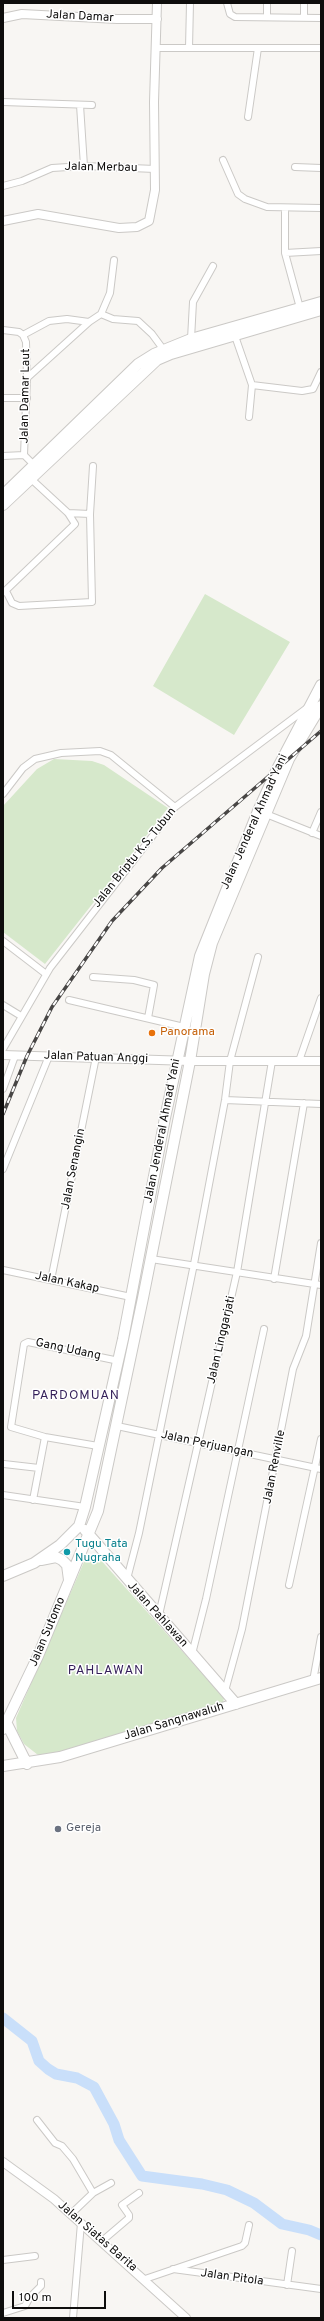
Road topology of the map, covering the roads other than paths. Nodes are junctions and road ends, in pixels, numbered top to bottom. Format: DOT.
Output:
graph roads {
  1 [pos="157,3"];
  2 [pos="190,3"];
  3 [pos="227,3"];
  4 [pos="268,3"];
  5 [pos="304,3"];
  6 [pos="267,17"];
  7 [pos="304,17"];
  8 [pos="3,18"];
  9 [pos="321,18"];
  10 [pos="157,19"];
  11 [pos="156,48"];
  12 [pos="189,48"];
  13 [pos="258,48"];
  14 [pos="321,48"];
  15 [pos="3,102"];
  16 [pos="80,105"];
  17 [pos="92,105"];
  18 [pos="248,117"];
  19 [pos="223,160"];
  20 [pos="84,166"];
  21 [pos="295,167"];
  22 [pos="321,168"];
  23 [pos="155,169"];
  24 [pos="3,186"];
  25 [pos="321,208"];
  26 [pos="285,209"];
  27 [pos="3,221"];
  28 [pos="321,251"];
  29 [pos="285,253"];
  30 [pos="114,260"];
  31 [pos="213,266"];
  32 [pos="321,302"];
  33 [pos="300,308"];
  34 [pos="321,310"];
  35 [pos="101,314"];
  36 [pos="89,322"];
  37 [pos="3,330"];
  38 [pos="23,335"];
  39 [pos="235,336"];
  40 [pos="191,339"];
  41 [pos="163,349"];
  42 [pos="321,372"];
  43 [pos="27,378"];
  44 [pos="252,385"];
  45 [pos="3,398"];
  46 [pos="27,398"];
  47 [pos="249,417"];
  48 [pos="24,455"];
  49 [pos="3,456"];
  50 [pos="34,465"];
  51 [pos="93,466"];
  52 [pos="28,476"];
  53 [pos="3,495"];
  54 [pos="3,506"];
  55 [pos="68,513"];
  56 [pos="90,514"];
  57 [pos="5,592"];
  58 [pos="321,685"];
  59 [pos="310,706"];
  60 [pos="321,706"];
  61 [pos="3,794"];
  62 [pos="175,807"];
  63 [pos="321,812"];
  64 [pos="266,814"];
  65 [pos="312,832"];
  66 [pos="321,836"];
  67 [pos="224,905"];
  68 [pos="3,941"];
  69 [pos="209,942"];
  70 [pos="258,957"];
  71 [pos="46,974"];
  72 [pos="93,978"];
  73 [pos="321,998"];
  74 [pos="69,1000"];
  75 [pos="3,1005"];
  76 [pos="21,1016"];
  77 [pos="148,1018"];
  78 [pos="184,1027"];
  79 [pos="3,1049"];
  80 [pos="3,1056"];
  81 [pos="15,1056"];
  82 [pos="49,1056"];
  83 [pos="96,1057"];
  84 [pos="177,1060"];
  85 [pos="190,1061"];
  86 [pos="230,1061"];
  87 [pos="272,1061"];
  88 [pos="299,1061"];
  89 [pos="321,1061"];
  90 [pos="3,1089"];
  91 [pos="225,1100"];
  92 [pos="265,1102"];
  93 [pos="304,1103"];
  94 [pos="321,1104"];
  95 [pos="158,1157"];
  96 [pos="170,1160"];
  97 [pos="3,1169"];
  98 [pos="321,1243"];
  99 [pos="140,1245"];
  100 [pos="153,1247"];
  101 [pos="151,1259"];
  102 [pos="194,1264"];
  103 [pos="3,1270"];
  104 [pos="237,1272"];
  105 [pos="274,1278"];
  106 [pos="51,1280"];
  107 [pos="318,1285"];
  108 [pos="131,1297"];
  109 [pos="264,1329"];
  110 [pos="123,1339"];
  111 [pos="135,1341"];
  112 [pos="118,1360"];
  113 [pos="116,1429"];
  114 [pos="102,1430"];
  115 [pos="160,1434"];
  116 [pos="45,1437"];
  117 [pos="321,1439"];
  118 [pos="199,1444"];
  119 [pos="98,1446"];
  120 [pos="237,1451"];
  121 [pos="277,1460"];
  122 [pos="4,1464"];
  123 [pos="39,1468"];
  124 [pos="318,1468"];
  125 [pos="3,1495"];
  126 [pos="33,1500"];
  127 [pos="86,1507"];
  128 [pos="79,1526"];
  129 [pos="89,1533"];
  130 [pos="34,1563"];
  131 [pos="3,1576"];
  132 [pos="127,1581"];
  133 [pos="69,1584"];
  134 [pos="290,1585"];
  135 [pos="158,1616"];
  136 [pos="321,1637"];
  137 [pos="192,1654"];
  138 [pos="317,1679"];
  139 [pos="225,1691"];
  140 [pos="236,1704"];
  141 [pos="5,1727"];
  142 [pos="27,1764"];
  143 [pos="3,1766"];
  144 [pos="37,2120"];
  145 [pos="3,2162"];
  146 [pos="111,2183"];
  147 [pos="93,2193"];
  148 [pos="138,2193"];
  149 [pos="71,2214"];
  150 [pos="81,2223"];
  151 [pos="249,2225"];
  152 [pos="102,2241"];
  153 [pos="292,2251"];
  154 [pos="35,2256"];
  155 [pos="3,2260"];
  156 [pos="172,2269"];
  157 [pos="145,2279"];
  158 [pos="41,2282"];
  159 [pos="287,2285"];
  160 [pos="321,2289"];
  161 [pos="3,2313"];
  162 [pos="73,2318"];
  163 [pos="186,2318"];
  1 -- 10 [label="street"];
  2 -- 12 [label="street"];
  3 -- 6 [label="street"];
  4 -- 6 [label="street"];
  5 -- 7 [label="street"];
  6 -- 7 [label="street"];
  7 -- 9 [label="street"];
  8 -- 10 [label="street, Jalan Damar"];
  10 -- 11 [label="street"];
  11 -- 12 [label="street"];
  11 -- 23 [label="street"];
  12 -- 13 [label="street"];
  13 -- 14 [label="street"];
  13 -- 18 [label="street"];
  15 -- 16 [label="street"];
  16 -- 17 [label="street"];
  16 -- 20 [label="street"];
  19 -- 26 [label="street"];
  20 -- 23 [label="street, Jalan Merbau"];
  20 -- 24 [label="street, Jalan Merbau"];
  21 -- 22 [label="street"];
  23 -- 27 [label="street"];
  25 -- 26 [label="street"];
  26 -- 29 [label="street"];
  28 -- 29 [label="street"];
  29 -- 33 [label="street"];
  30 -- 35 [label="street"];
  31 -- 40 [label="street"];
  32 -- 33 [label="main road"];
  33 -- 40 [label="main road"];
  34 -- 39 [label="main road"];
  35 -- 36 [label="street"];
  35 -- 41 [label="street"];
  36 -- 38 [label="street"];
  36 -- 43 [label="street"];
  37 -- 38 [label="street, Jalan Damar Laut"];
  38 -- 43 [label="street, Jalan Damar Laut"];
  39 -- 44 [label="street"];
  39 -- 52 [label="main road"];
  40 -- 41 [label="main road"];
  41 -- 50 [label="main road"];
  42 -- 44 [label="street"];
  43 -- 46 [label="street, Jalan Damar Laut"];
  44 -- 47 [label="street"];
  45 -- 46 [label="street"];
  46 -- 48 [label="street, Jalan Damar Laut"];
  48 -- 49 [label="street"];
  48 -- 50 [label="street"];
  50 -- 52 [label="main road"];
  51 -- 56 [label="street"];
  52 -- 53 [label="main road"];
  52 -- 54 [label="main road"];
  52 -- 55 [label="street"];
  55 -- 56 [label="street"];
  55 -- 57 [label="street"];
  56 -- 57 [label="street"];
  58 -- 59 [label="main road, Jalan Jenderal Ahmad Yani"];
  59 -- 62 [label="street, Jalan Briptu K.S. Tubun"];
  59 -- 67 [label="main road, Jalan Jenderal Ahmad Yani"];
  60 -- 64 [label="main road, Jalan Jenderal Ahmad Yani"];
  61 -- 62 [label="street"];
  62 -- 71 [label="street, Jalan Briptu K.S. Tubun"];
  63 -- 65 [label="street"];
  64 -- 65 [label="street"];
  64 -- 67 [label="main road, Jalan Jenderal Ahmad Yani"];
  65 -- 66 [label="street"];
  67 -- 69 [label="main road, Jalan Jenderal Ahmad Yani"];
  68 -- 71 [label="street"];
  69 -- 78 [label="main road, Jalan Jenderal Ahmad Yani"];
  69 -- 85 [label="main road, Jalan Jenderal Ahmad Yani"];
  70 -- 86 [label="street"];
  71 -- 76 [label="street, Jalan Briptu K.S. Tubun"];
  72 -- 77 [label="street"];
  73 -- 88 [label="street"];
  74 -- 77 [label="street"];
  75 -- 76 [label="street"];
  76 -- 79 [label="street, Jalan Briptu K.S. Tubun"];
  77 -- 78 [label="street"];
  78 -- 84 [label="main road, Jalan Jenderal Ahmad Yani"];
  80 -- 81 [label="street, Jalan Patuan Anggi"];
  81 -- 82 [label="street, Jalan Patuan Anggi"];
  81 -- 90 [label="street"];
  82 -- 83 [label="street, Jalan Patuan Anggi"];
  82 -- 97 [label="street"];
  83 -- 84 [label="street, Jalan Patuan Anggi"];
  83 -- 106 [label="street, Jalan Senangin"];
  84 -- 85 [label="street, Jalan Patuan Anggi"];
  84 -- 95 [label="main road, Jalan Jenderal Ahmad Yani"];
  85 -- 86 [label="street, Jalan Patuan Anggi"];
  85 -- 96 [label="main road, Jalan Jenderal Ahmad Yani"];
  86 -- 87 [label="street, Jalan Patuan Anggi"];
  86 -- 91 [label="street"];
  87 -- 88 [label="street, Jalan Patuan Anggi"];
  87 -- 92 [label="street, Jalan Linggarjati"];
  88 -- 89 [label="street, Jalan Patuan Anggi"];
  91 -- 92 [label="street"];
  91 -- 102 [label="street"];
  92 -- 93 [label="street"];
  92 -- 104 [label="street, Jalan Linggarjati"];
  93 -- 94 [label="street"];
  93 -- 105 [label="street"];
  95 -- 96 [label="main road"];
  95 -- 99 [label="main road, Jalan Jenderal Ahmad Yani"];
  96 -- 100 [label="main road, Jalan Jenderal Ahmad Yani"];
  98 -- 107 [label="street, Jalan Renville"];
  99 -- 100 [label="main road"];
  99 -- 108 [label="main road, Jalan Jenderal Ahmad Yani"];
  100 -- 101 [label="main road, Jalan Jenderal Ahmad Yani"];
  101 -- 102 [label="street"];
  101 -- 111 [label="main road, Jalan Jenderal Ahmad Yani"];
  102 -- 104 [label="street"];
  102 -- 115 [label="street"];
  103 -- 106 [label="street, Jalan Kakap"];
  104 -- 105 [label="street"];
  104 -- 118 [label="street, Jalan Linggarjati"];
  105 -- 107 [label="street"];
  106 -- 108 [label="street, Jalan Kakap"];
  107 -- 121 [label="street, Jalan Renville"];
  108 -- 110 [label="main road, Jalan Jenderal Ahmad Yani"];
  109 -- 120 [label="street"];
  110 -- 111 [label="main road"];
  110 -- 112 [label="main road, Jalan Jenderal Ahmad Yani"];
  111 -- 113 [label="main road, Jalan Jenderal Ahmad Yani"];
  112 -- 114 [label="main road, Jalan Jenderal Ahmad Yani"];
  112 -- 116 [label="street, Gang Udang"];
  113 -- 114 [label="main road"];
  113 -- 115 [label="street, Jalan Perjuangan"];
  113 -- 129 [label="main road, Jalan Jenderal Ahmad Yani"];
  114 -- 119 [label="main road, Jalan Jenderal Ahmad Yani"];
  115 -- 118 [label="street, Jalan Perjuangan"];
  115 -- 132 [label="street"];
  116 -- 119 [label="street, Gang Udang"];
  116 -- 123 [label="street"];
  117 -- 124 [label="street"];
  118 -- 120 [label="street, Jalan Perjuangan"];
  118 -- 135 [label="street, Jalan Linggarjati"];
  119 -- 127 [label="main road, Jalan Jenderal Ahmad Yani"];
  120 -- 121 [label="street, Jalan Perjuangan"];
  120 -- 137 [label="street"];
  121 -- 124 [label="street, Jalan Perjuangan"];
  121 -- 139 [label="street, Jalan Renville"];
  122 -- 123 [label="street"];
  123 -- 126 [label="street"];
  124 -- 134 [label="street"];
  125 -- 126 [label="street"];
  126 -- 127 [label="street"];
  127 -- 128 [label="main road, Jalan Jenderal Ahmad Yani"];
  128 -- 129 [label="main road, Jalan Pahlawan"];
  128 -- 130 [label="main road"];
  129 -- 132 [label="main road, Jalan Pahlawan"];
  129 -- 133 [label="main road, Jalan Sutomo"];
  130 -- 131 [label="main road"];
  130 -- 133 [label="main road"];
  132 -- 135 [label="main road, Jalan Pahlawan"];
  133 -- 141 [label="main road, Jalan Sutomo"];
  135 -- 137 [label="main road, Jalan Pahlawan"];
  136 -- 138 [label="street"];
  137 -- 139 [label="main road, Jalan Pahlawan"];
  138 -- 140 [label="main road, Jalan Sangnawaluh"];
  139 -- 140 [label="main road, Jalan Pahlawan"];
  140 -- 142 [label="main road, Jalan Sangnawaluh"];
  141 -- 142 [label="main road"];
  142 -- 143 [label="main road, Jalan Sangnawaluh"];
  144 -- 147 [label="street"];
  145 -- 149 [label="street, Jalan Siatas Barita"];
  146 -- 147 [label="street"];
  147 -- 149 [label="street"];
  148 -- 152 [label="street"];
  149 -- 150 [label="street, Jalan Siatas Barita"];
  150 -- 152 [label="street, Jalan Siatas Barita"];
  150 -- 162 [label="street"];
  151 -- 156 [label="street"];
  152 -- 157 [label="street, Jalan Siatas Barita"];
  153 -- 159 [label="street"];
  154 -- 155 [label="street"];
  156 -- 157 [label="street, Jalan Pitola"];
  156 -- 159 [label="street, Jalan Pitola"];
  157 -- 163 [label="street, Jalan Siatas Barita"];
  158 -- 161 [label="street"];
  159 -- 160 [label="street, Jalan Pitola"];
}
